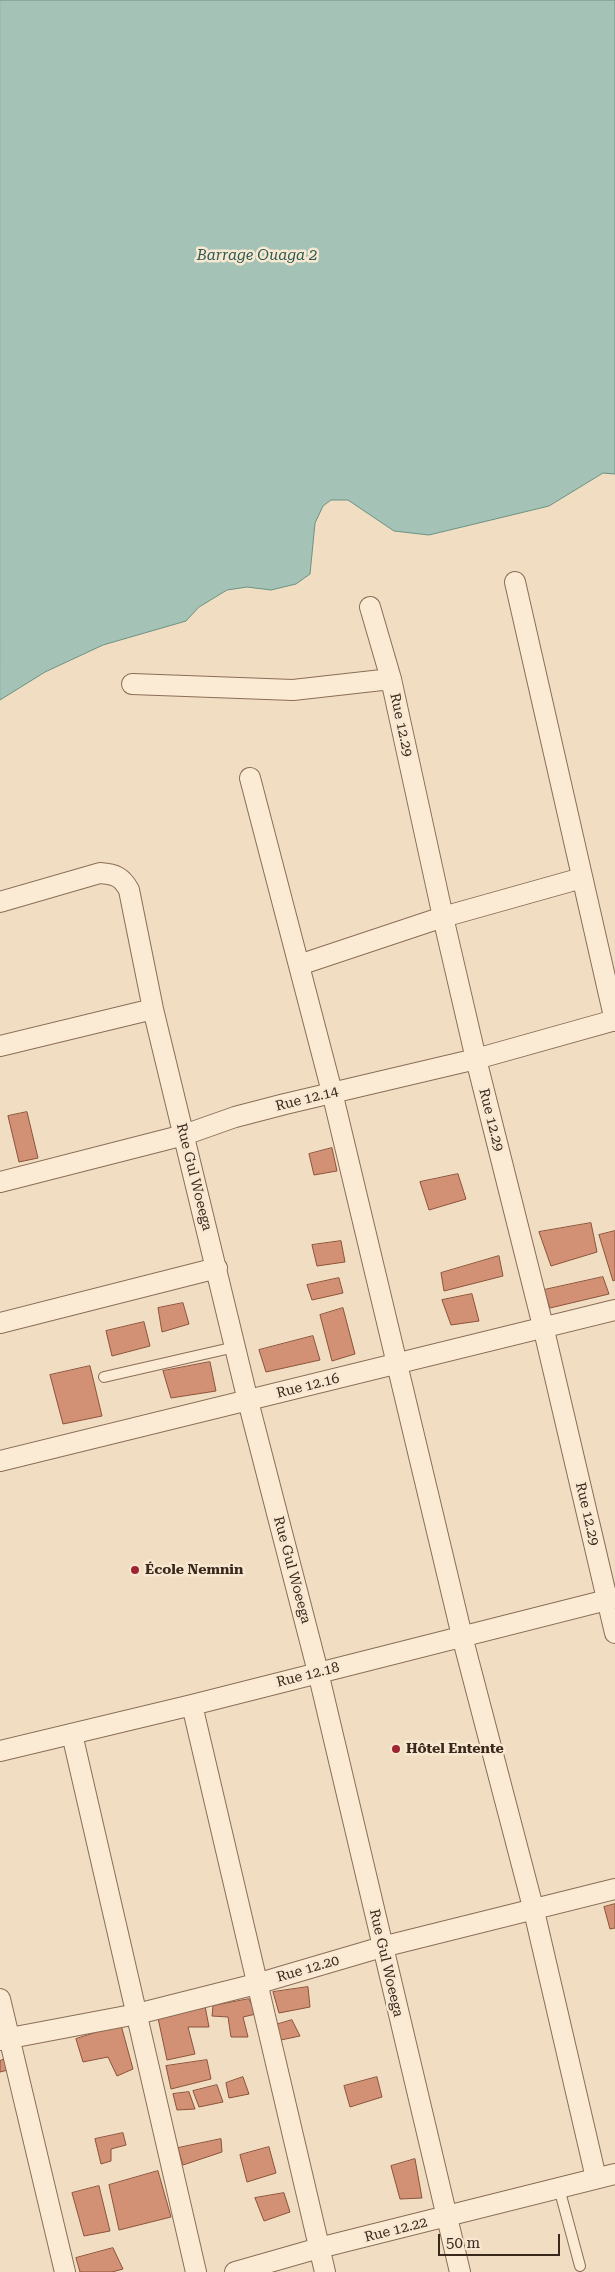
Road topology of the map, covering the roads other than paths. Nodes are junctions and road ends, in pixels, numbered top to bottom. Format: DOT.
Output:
graph roads {
  1 [pos="515,582"];
  2 [pos="370,607"];
  3 [pos="391,679"];
  4 [pos="132,684"];
  5 [pos="250,778"];
  6 [pos="582,878"];
  7 [pos="0,902"];
  8 [pos="443,917"];
  9 [pos="299,964"];
  10 [pos="153,1009"];
  11 [pos="615,1021"];
  12 [pos="0,1046"];
  13 [pos="476,1059"];
  14 [pos="332,1092"];
  15 [pos="184,1135"];
  16 [pos="0,1182"];
  17 [pos="217,1268"];
  18 [pos="615,1310"];
  19 [pos="0,1322"];
  20 [pos="543,1326"];
  21 [pos="235,1347"];
  22 [pos="398,1365"];
  23 [pos="104,1377"];
  24 [pos="248,1401"];
  25 [pos="0,1461"];
  26 [pos="611,1599"];
  27 [pos="615,1633"];
  28 [pos="462,1636"];
  29 [pos="318,1672"];
  30 [pos="192,1705"];
  31 [pos="72,1734"];
  32 [pos="0,1751"];
  33 [pos="615,1889"];
  34 [pos="534,1911"];
  35 [pos="382,1947"];
  36 [pos="256,1984"];
  37 [pos="0,1999"];
  38 [pos="137,2014"];
  39 [pos="5,2039"];
  40 [pos="606,2176"];
  41 [pos="559,2188"];
  42 [pos="446,2218"];
  43 [pos="318,2248"];
  44 [pos="580,2266"];
  45 [pos="65,2272"];
  46 [pos="196,2272"];
  47 [pos="235,2272"];
  48 [pos="324,2272"];
  49 [pos="460,2272"];
  1 -- 6 [label="street"];
  2 -- 3 [label="street, Rue 12.29"];
  3 -- 4 [label="street"];
  3 -- 8 [label="street, Rue 12.29"];
  5 -- 9 [label="street"];
  6 -- 8 [label="street"];
  6 -- 11 [label="street"];
  7 -- 10 [label="street, Rue Gul Woeega"];
  8 -- 9 [label="street"];
  8 -- 13 [label="street, Rue 12.29"];
  9 -- 14 [label="street"];
  10 -- 12 [label="street"];
  10 -- 15 [label="street, Rue Gul Woeega"];
  11 -- 13 [label="street, Rue 12.14"];
  13 -- 14 [label="street, Rue 12.14"];
  13 -- 20 [label="street, Rue 12.29"];
  14 -- 15 [label="street, Rue 12.14"];
  14 -- 22 [label="street"];
  15 -- 16 [label="street, Rue 12.14"];
  15 -- 17 [label="street, Rue Gul Woeega"];
  17 -- 19 [label="street"];
  17 -- 21 [label="street, Rue Gul Woeega"];
  18 -- 20 [label="street, Rue 12.16"];
  20 -- 22 [label="street, Rue 12.16"];
  20 -- 26 [label="street, Rue 12.29"];
  21 -- 23 [label="lane"];
  21 -- 24 [label="street, Rue Gul Woeega"];
  22 -- 24 [label="street, Rue 12.16"];
  22 -- 28 [label="street"];
  24 -- 25 [label="street, Rue 12.16"];
  24 -- 29 [label="street, Rue Gul Woeega"];
  26 -- 27 [label="street, Rue 12.29"];
  26 -- 28 [label="street, Rue 12.18"];
  28 -- 29 [label="street, Rue 12.18"];
  28 -- 34 [label="street"];
  29 -- 30 [label="street, Rue 12.18"];
  29 -- 35 [label="street, Rue Gul Woeega"];
  30 -- 31 [label="street, Rue 12.18"];
  30 -- 36 [label="street"];
  31 -- 32 [label="street, Rue 12.18"];
  31 -- 38 [label="street"];
  33 -- 34 [label="street, Rue 12.20"];
  34 -- 35 [label="street, Rue 12.20"];
  34 -- 40 [label="street"];
  35 -- 36 [label="street, Rue 12.20"];
  35 -- 42 [label="street, Rue Gul Woeega"];
  36 -- 38 [label="street, Rue 12.20"];
  36 -- 43 [label="street"];
  37 -- 39 [label="street"];
  38 -- 39 [label="street, Rue 12.20"];
  38 -- 46 [label="street"];
  39 -- 45 [label="street"];
  40 -- 41 [label="street, Rue 12.22"];
  41 -- 42 [label="street, Rue 12.22"];
  41 -- 44 [label="lane"];
  42 -- 43 [label="street, Rue 12.22"];
  42 -- 49 [label="street, Rue Gul Woeega"];
  43 -- 47 [label="street, Rue 12.22"];
  43 -- 48 [label="street"];
}
